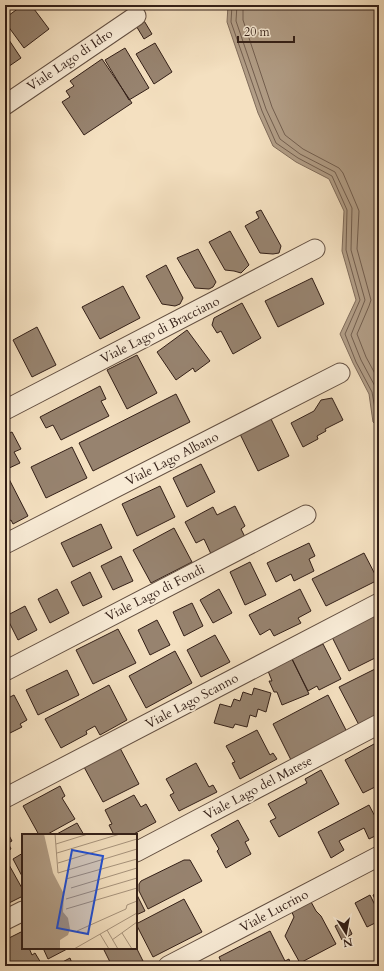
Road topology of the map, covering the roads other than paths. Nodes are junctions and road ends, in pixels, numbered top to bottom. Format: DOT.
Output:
graph roads {
  1 [pos="136,16"];
  2 [pos="5,105"];
  3 [pos="315,249"];
  4 [pos="340,373"];
  5 [pos="5,410"];
  6 [pos="306,515"];
  7 [pos="5,544"];
  8 [pos="379,603"];
  9 [pos="5,671"];
  10 [pos="379,724"];
  11 [pos="5,798"];
  12 [pos="137,851"];
  13 [pos="379,856"];
  14 [pos="22,912"];
  15 [pos="5,920"];
  16 [pos="168,966"];
  1 -- 2 [label="street, Viale Lago di Idro"];
  3 -- 5 [label="street, Viale Lago di Bracciano"];
  4 -- 7 [label="street, Viale Lago Albano"];
  6 -- 9 [label="street, Viale Lago di Fondi"];
  8 -- 11 [label="street, Viale Lago Scanno"];
  10 -- 12 [label="street, Viale Lago del Matese"];
  13 -- 16 [label="street, Viale Lucrino"];
  14 -- 15 [label="street"];
}
